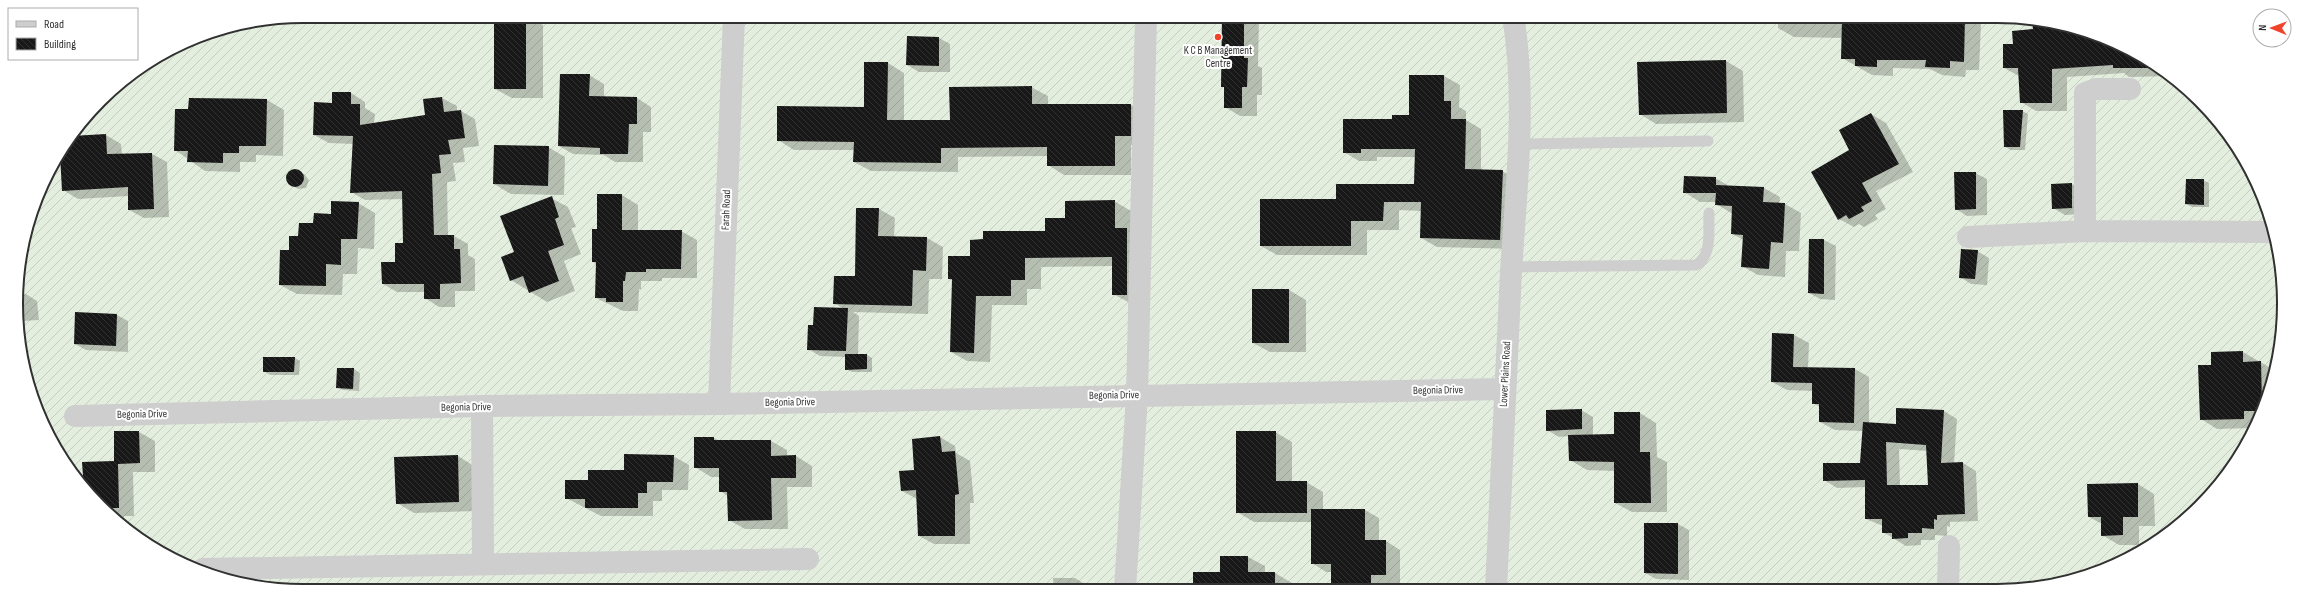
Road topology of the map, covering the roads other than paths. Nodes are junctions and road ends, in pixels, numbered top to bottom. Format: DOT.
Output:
graph roads {
  1 [pos="734,23"];
  2 [pos="1146,23"];
  3 [pos="1514,23"];
  4 [pos="2130,88"];
  5 [pos="1708,140"];
  6 [pos="1518,152"];
  7 [pos="1709,213"];
  8 [pos="2085,231"];
  9 [pos="2267,232"];
  10 [pos="1968,237"];
  11 [pos="1511,267"];
  12 [pos="1504,389"];
  13 [pos="1137,395"];
  14 [pos="719,404"];
  15 [pos="482,406"];
  16 [pos="76,416"];
  17 [pos="1949,546"];
  18 [pos="808,558"];
  19 [pos="484,564"];
  20 [pos="213,569"];
  21 [pos="1125,584"];
  22 [pos="1496,584"];
  23 [pos="1948,584"];
  1 -- 14 [label="street, Farah Road"];
  2 -- 13 [label="street"];
  3 -- 6 [label="street, Lower Plains Road"];
  4 -- 8 [label="street"];
  5 -- 6 [label="lane"];
  6 -- 11 [label="street, Lower Plains Road"];
  7 -- 11 [label="lane"];
  8 -- 9 [label="street"];
  8 -- 10 [label="street"];
  11 -- 12 [label="street, Lower Plains Road"];
  12 -- 13 [label="street, Begonia Drive"];
  12 -- 22 [label="street, Lower Plains Road"];
  13 -- 14 [label="street, Begonia Drive"];
  13 -- 21 [label="street"];
  14 -- 15 [label="street, Begonia Drive"];
  15 -- 16 [label="street, Begonia Drive"];
  15 -- 19 [label="street"];
  17 -- 23 [label="street"];
  18 -- 19 [label="street"];
  19 -- 20 [label="street"];
}
